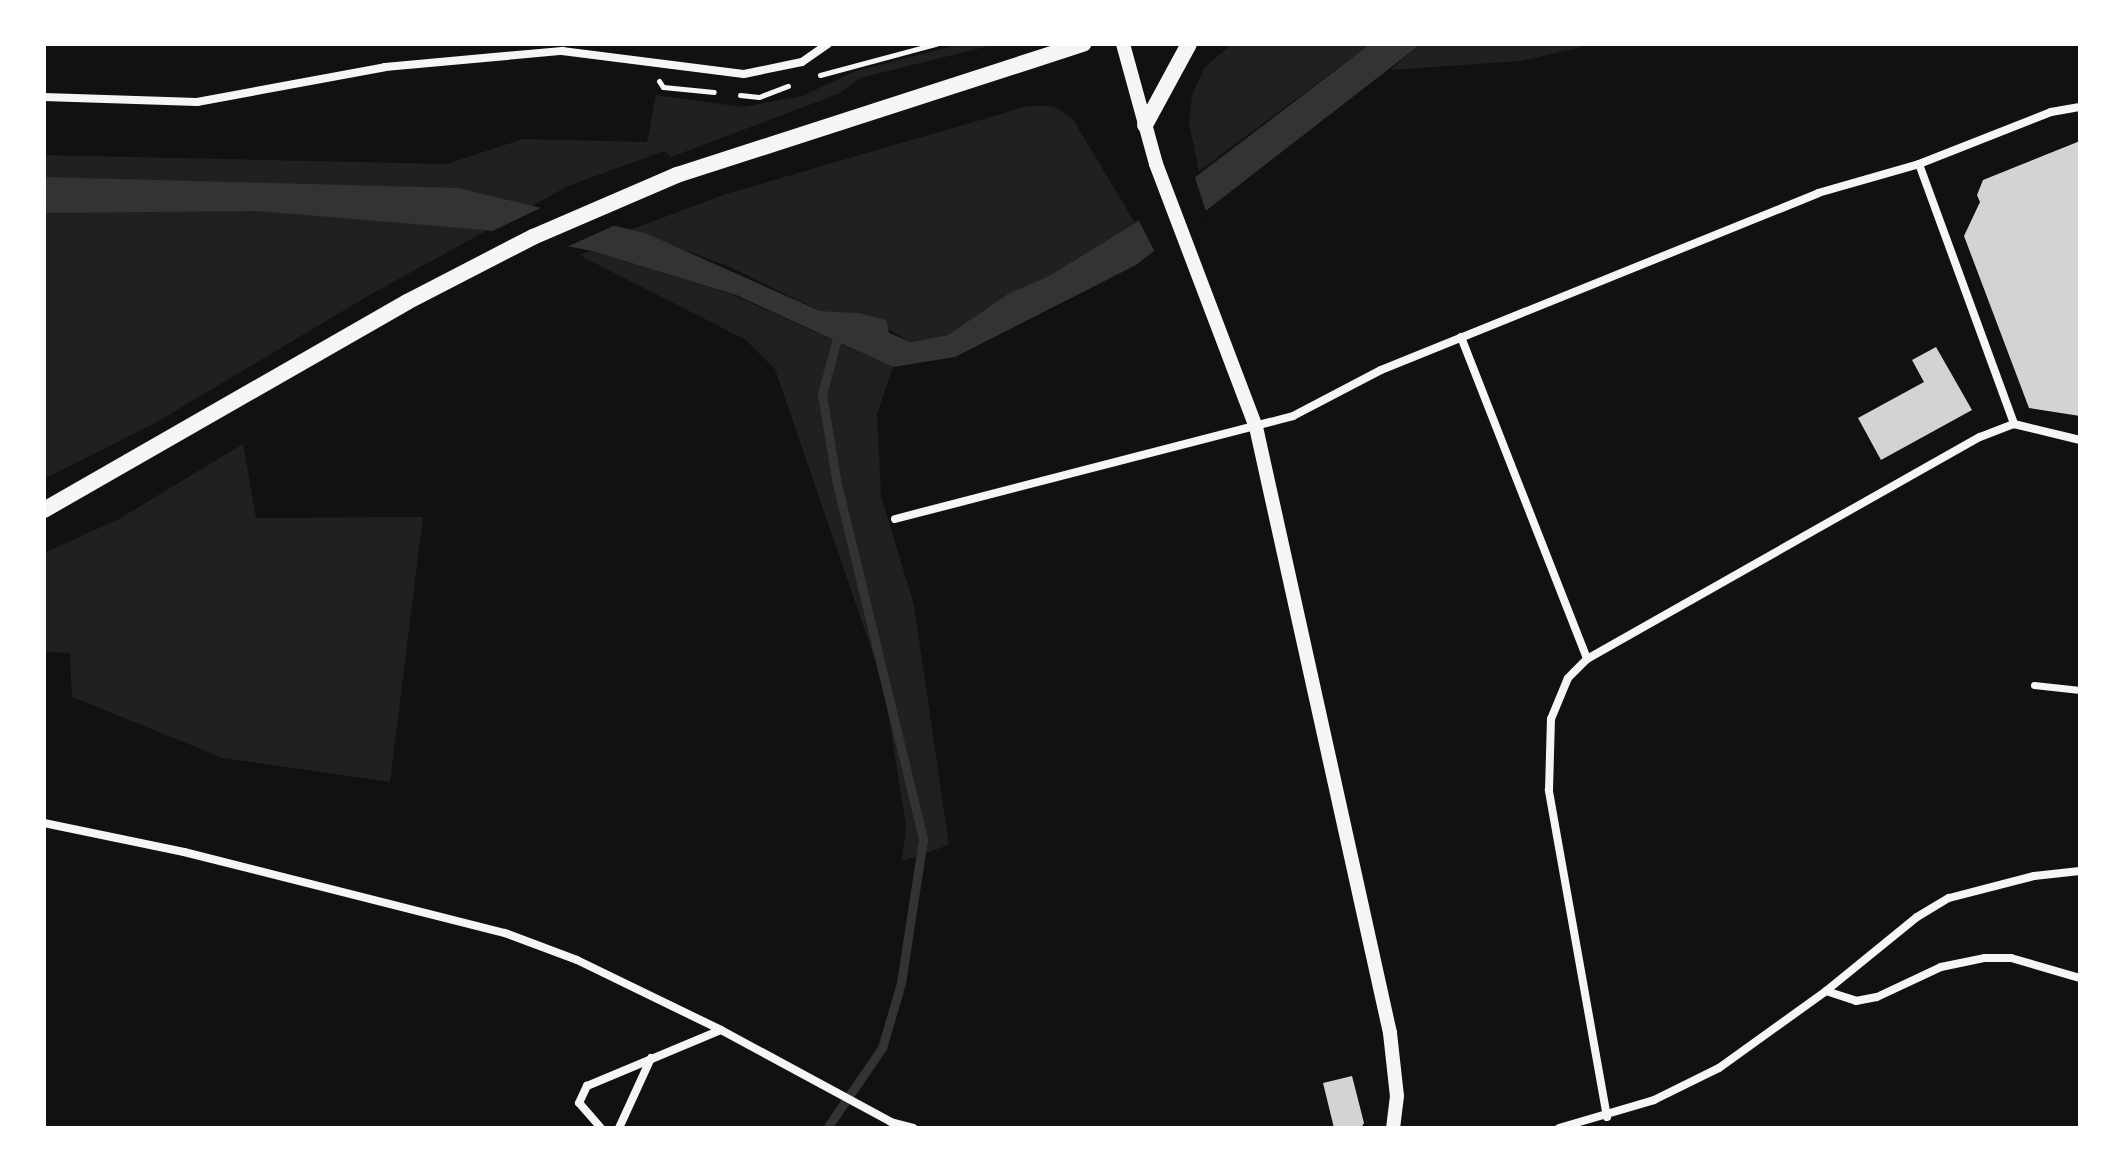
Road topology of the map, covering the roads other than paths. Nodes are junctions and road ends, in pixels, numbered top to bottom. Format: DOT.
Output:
graph roads {
  1 [pos="828,44"];
  2 [pos="1083,44"];
  3 [pos="1123,44"];
  4 [pos="1189,44"];
  5 [pos="44,97"];
  6 [pos="2080,107"];
  7 [pos="1145,125"];
  8 [pos="1919,164"];
  9 [pos="1461,337"];
  10 [pos="2014,424"];
  11 [pos="1256,427"];
  12 [pos="2080,440"];
  13 [pos="44,510"];
  14 [pos="895,519"];
  15 [pos="1587,659"];
  16 [pos="2034,685"];
  17 [pos="2080,690"];
  18 [pos="44,823"];
  19 [pos="2080,871"];
  20 [pos="2080,978"];
  21 [pos="1826,991"];
  22 [pos="721,1030"];
  23 [pos="651,1058"];
  24 [pos="1607,1117"];
  25 [pos="601,1128"];
  26 [pos="619,1128"];
  27 [pos="913,1128"];
  28 [pos="1393,1128"];
  29 [pos="1559,1128"];
  1 -- 5 [label="street"];
  2 -- 13 [label="main road"];
  3 -- 7 [label="street"];
  4 -- 7 [label="main road"];
  6 -- 8 [label="street"];
  7 -- 11 [label="street"];
  8 -- 9 [label="street"];
  8 -- 10 [label="street"];
  9 -- 11 [label="street"];
  9 -- 15 [label="street"];
  10 -- 12 [label="street"];
  10 -- 15 [label="street"];
  11 -- 14 [label="street"];
  11 -- 28 [label="street"];
  15 -- 24 [label="street"];
  16 -- 17 [label="street"];
  18 -- 22 [label="street"];
  19 -- 21 [label="street"];
  20 -- 21 [label="street"];
  21 -- 24 [label="street"];
  22 -- 23 [label="street"];
  22 -- 27 [label="street"];
  23 -- 25 [label="street"];
  23 -- 26 [label="street"];
  24 -- 29 [label="street"];
}
